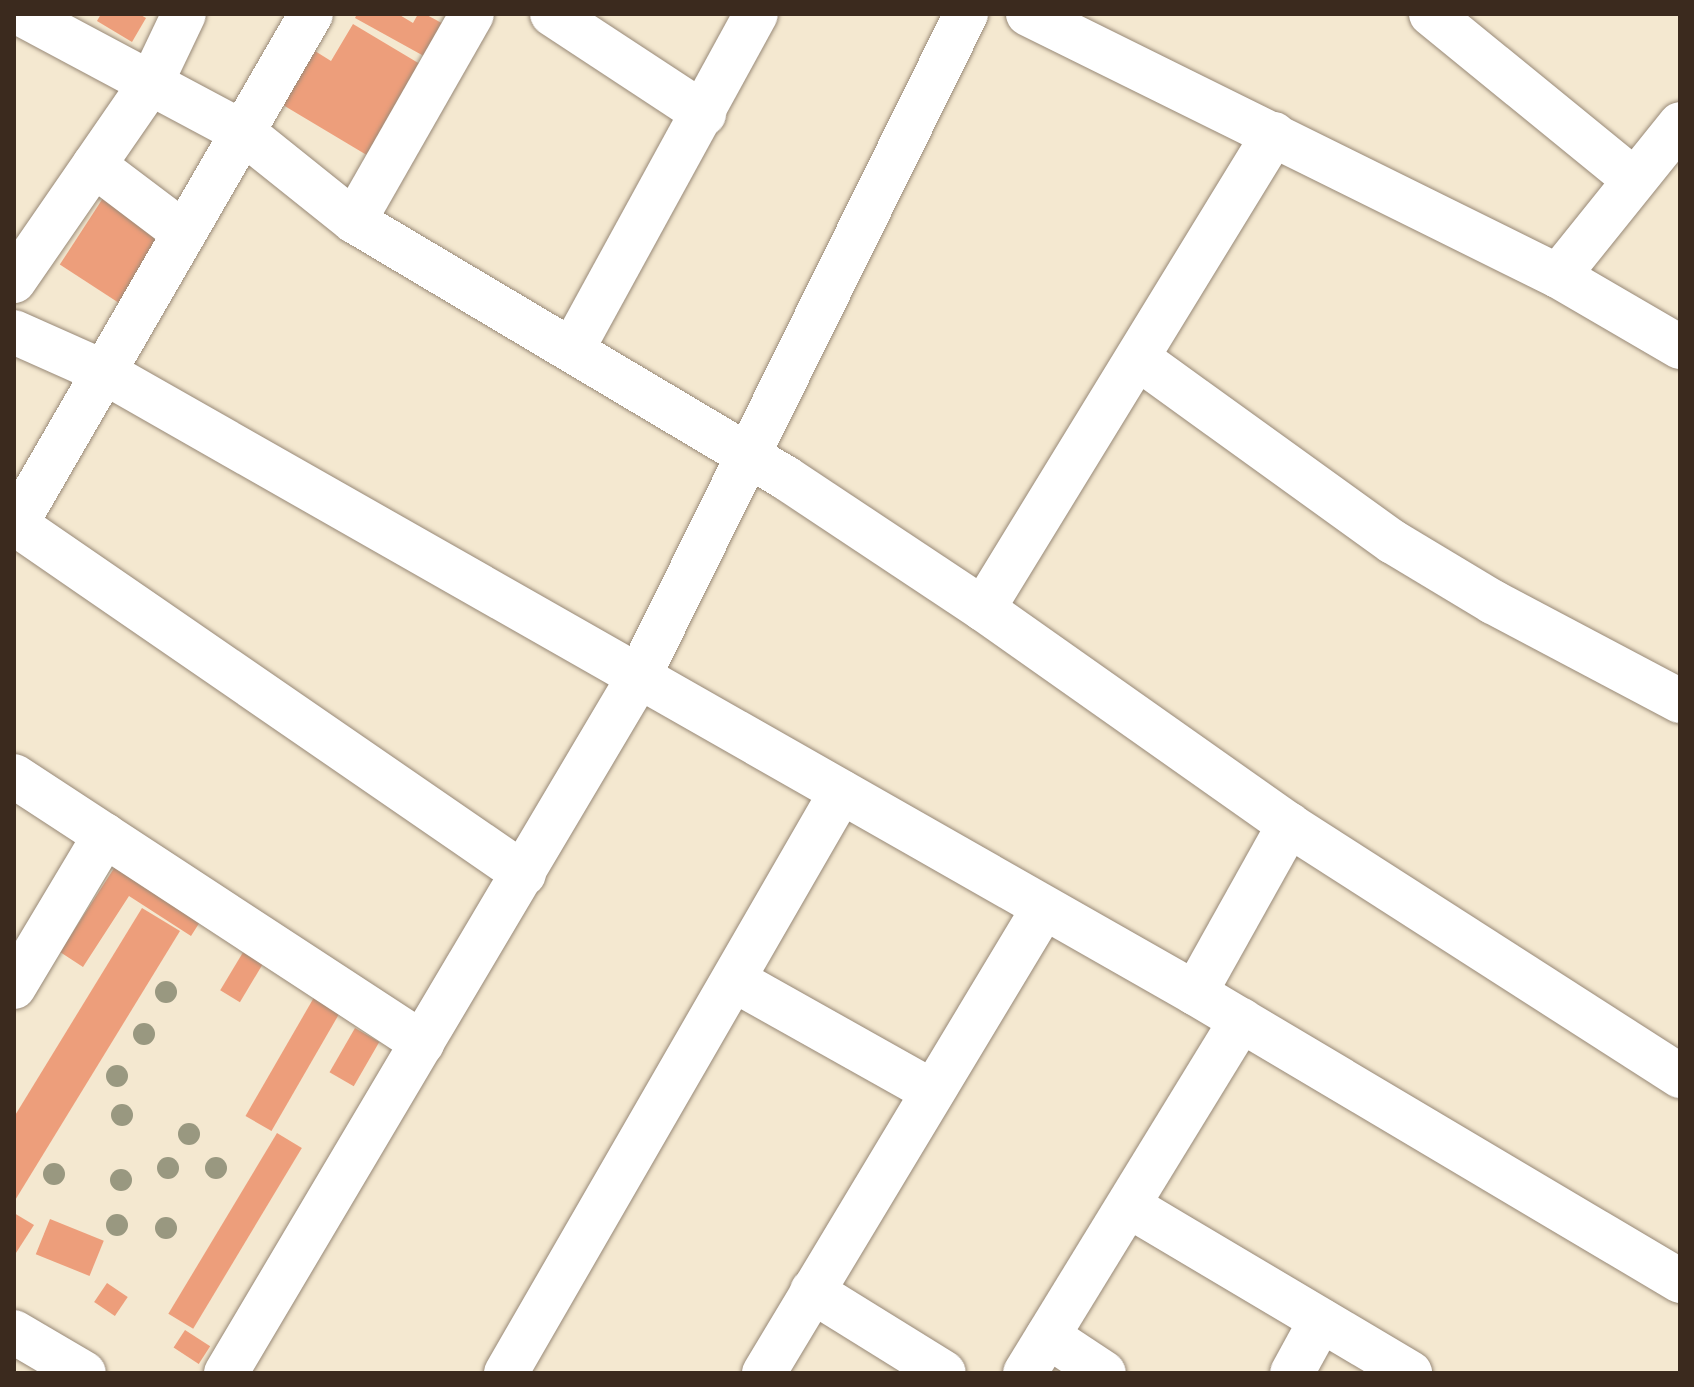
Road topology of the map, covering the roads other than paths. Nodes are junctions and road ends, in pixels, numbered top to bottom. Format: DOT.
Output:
graph roads {
  1 [pos="184,14"];
  2 [pos="311,14"];
  3 [pos="472,14"];
  4 [pos="552,14"];
  5 [pos="756,14"];
  6 [pos="966,14"];
  7 [pos="1028,14"];
  8 [pos="1431,14"];
  9 [pos="47,19"];
  10 [pos="152,81"];
  11 [pos="704,114"];
  12 [pos="1680,124"];
  13 [pos="244,133"];
  14 [pos="1274,134"];
  15 [pos="94,165"];
  16 [pos="1632,178"];
  17 [pos="354,221"];
  18 [pos="184,233"];
  19 [pos="1558,276"];
  20 [pos="14,281"];
  21 [pos="14,332"];
  22 [pos="1680,347"];
  23 [pos="572,350"];
  24 [pos="1139,359"];
  25 [pos="104,372"];
  26 [pos="749,456"];
  27 [pos="15,524"];
  28 [pos="983,609"];
  29 [pos="638,678"];
  30 [pos="1680,701"];
  31 [pos="14,776"];
  32 [pos="841,792"];
  33 [pos="1289,825"];
  34 [pos="105,835"];
  35 [pos="524,874"];
  36 [pos="1043,909"];
  37 [pos="734,980"];
  38 [pos="14,987"];
  39 [pos="1195,993"];
  40 [pos="1241,1020"];
  41 [pos="422,1043"];
  42 [pos="1680,1076"];
  43 [pos="932,1091"];
  44 [pos="1129,1206"];
  45 [pos="1680,1281"];
  46 [pos="812,1291"];
  47 [pos="1321,1320"];
  48 [pos="14,1332"];
  49 [pos="1048,1336"];
  50 [pos="66,1368"];
  51 [pos="226,1373"];
  52 [pos="506,1373"];
  53 [pos="764,1373"];
  54 [pos="944,1373"];
  55 [pos="1025,1373"];
  56 [pos="1104,1373"];
  57 [pos="1292,1373"];
  58 [pos="1410,1373"];
  1 -- 10 [label="street"];
  2 -- 13 [label="street"];
  3 -- 17 [label="street"];
  4 -- 11 [label="street"];
  5 -- 11 [label="street"];
  6 -- 26 [label="street"];
  7 -- 14 [label="street"];
  8 -- 16 [label="street"];
  9 -- 10 [label="street"];
  10 -- 13 [label="street"];
  10 -- 15 [label="street"];
  11 -- 23 [label="street"];
  12 -- 16 [label="street"];
  13 -- 17 [label="street"];
  13 -- 18 [label="street"];
  14 -- 19 [label="street"];
  14 -- 24 [label="street"];
  15 -- 18 [label="street"];
  15 -- 20 [label="street"];
  16 -- 19 [label="street"];
  17 -- 23 [label="street"];
  18 -- 25 [label="street"];
  19 -- 22 [label="street"];
  21 -- 25 [label="street"];
  23 -- 26 [label="street"];
  24 -- 28 [label="street"];
  24 -- 30 [label="street"];
  25 -- 27 [label="street"];
  25 -- 29 [label="street"];
  26 -- 28 [label="street"];
  26 -- 29 [label="street"];
  27 -- 35 [label="street"];
  28 -- 33 [label="street"];
  29 -- 32 [label="street"];
  29 -- 35 [label="street"];
  31 -- 34 [label="street"];
  32 -- 36 [label="street"];
  32 -- 37 [label="street"];
  33 -- 39 [label="street"];
  33 -- 42 [label="street"];
  34 -- 38 [label="street"];
  34 -- 41 [label="street"];
  35 -- 41 [label="street"];
  36 -- 39 [label="street"];
  36 -- 43 [label="street"];
  37 -- 43 [label="street"];
  37 -- 52 [label="street"];
  39 -- 40 [label="street"];
  40 -- 44 [label="street"];
  40 -- 45 [label="street"];
  41 -- 51 [label="street"];
  43 -- 46 [label="street"];
  44 -- 47 [label="street"];
  44 -- 49 [label="street"];
  46 -- 53 [label="street"];
  46 -- 54 [label="street"];
  47 -- 57 [label="street"];
  47 -- 58 [label="street"];
  48 -- 50 [label="street"];
  49 -- 55 [label="street"];
  49 -- 56 [label="street"];
}
